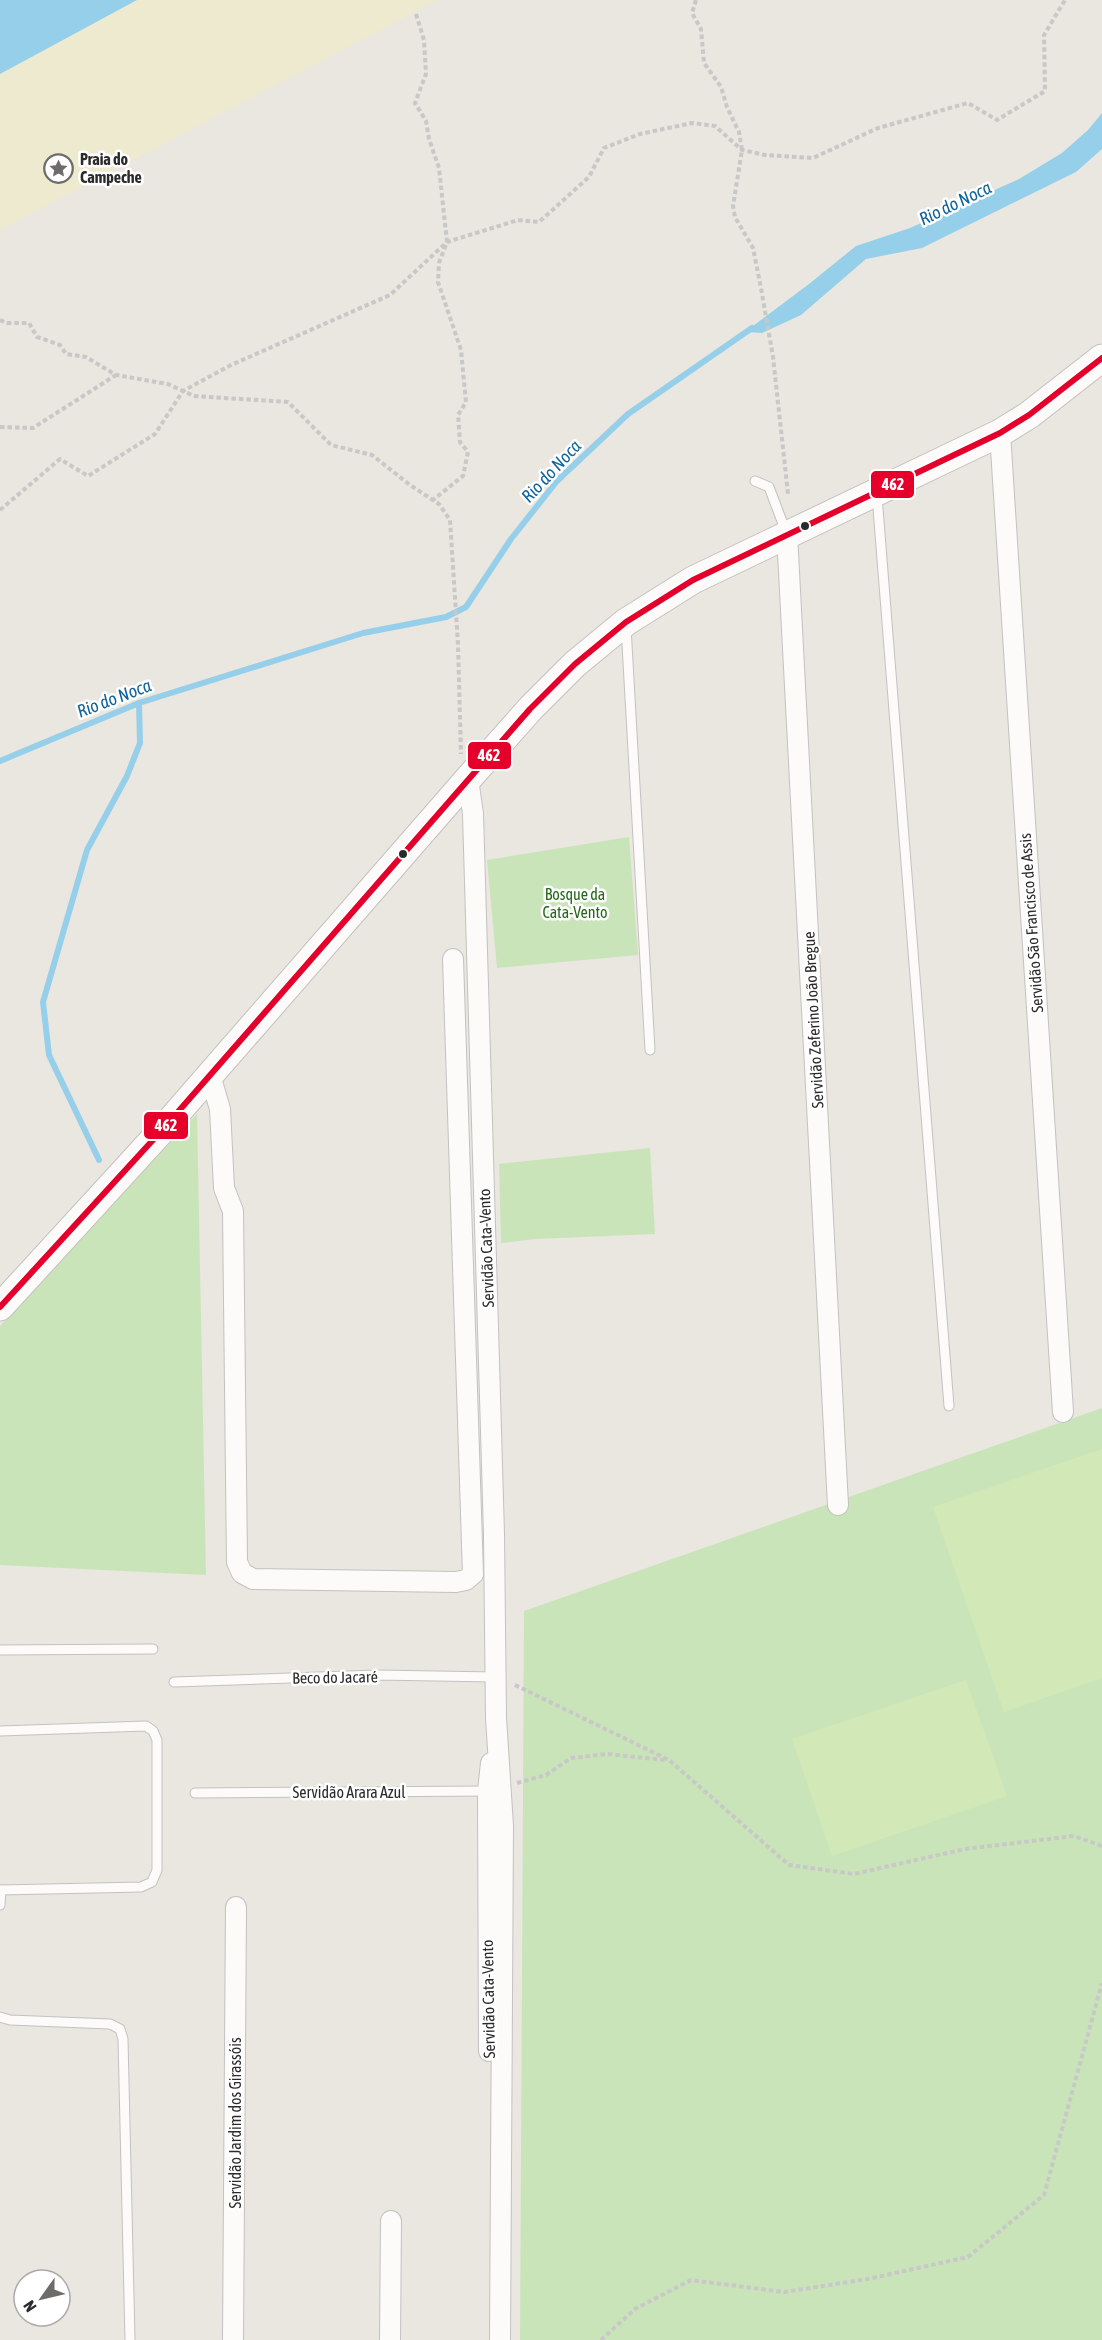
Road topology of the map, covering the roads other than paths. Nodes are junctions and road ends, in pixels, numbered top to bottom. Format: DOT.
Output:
graph roads {
  1 [pos="1102,358"];
  2 [pos="1000,433"];
  3 [pos="755,481"];
  4 [pos="877,492"];
  5 [pos="787,534"];
  6 [pos="626,622"];
  7 [pos="468,779"];
  8 [pos="453,959"];
  9 [pos="650,1050"];
  10 [pos="210,1075"];
  11 [pos="0,1307"];
  12 [pos="466,1372"];
  13 [pos="489,1372"];
  14 [pos="949,1406"];
  15 [pos="1063,1412"];
  16 [pos="838,1505"];
  17 [pos="153,1649"];
  18 [pos="0,1650"];
  19 [pos="495,1677"];
  20 [pos="174,1682"];
  21 [pos="0,1731"];
  22 [pos="495,1791"];
  23 [pos="195,1793"];
  24 [pos="0,1890"];
  25 [pos="0,1905"];
  26 [pos="236,1907"];
  27 [pos="0,2017"];
  28 [pos="391,2221"];
  29 [pos="130,2340"];
  30 [pos="233,2340"];
  31 [pos="390,2340"];
  32 [pos="500,2340"];
  1 -- 2 [label="main road"];
  2 -- 4 [label="main road"];
  2 -- 15 [label="street, Servidão São Francisco de Assis"];
  3 -- 5 [label="lane"];
  4 -- 5 [label="main road"];
  4 -- 14 [label="lane"];
  5 -- 6 [label="main road"];
  5 -- 16 [label="street, Servidão Zeferino João Bregue"];
  6 -- 7 [label="main road"];
  6 -- 9 [label="lane"];
  7 -- 10 [label="main road"];
  7 -- 13 [label="street, Servidão Cata-Vento"];
  8 -- 12 [label="street"];
  10 -- 11 [label="main road"];
  10 -- 12 [label="street"];
  12 -- 13 [label="street"];
  13 -- 19 [label="street, Servidão Cata-Vento"];
  17 -- 18 [label="lane"];
  19 -- 20 [label="lane, Beco do Jacaré"];
  19 -- 22 [label="street, Servidão Cata-Vento"];
  21 -- 24 [label="lane"];
  22 -- 23 [label="lane, Servidão Arara Azul"];
  22 -- 32 [label="street, Servidão Cata-Vento"];
  24 -- 25 [label="lane"];
  26 -- 30 [label="street, Servidão Jardim dos Girassóis"];
  27 -- 29 [label="lane"];
  28 -- 31 [label="street"];
}
